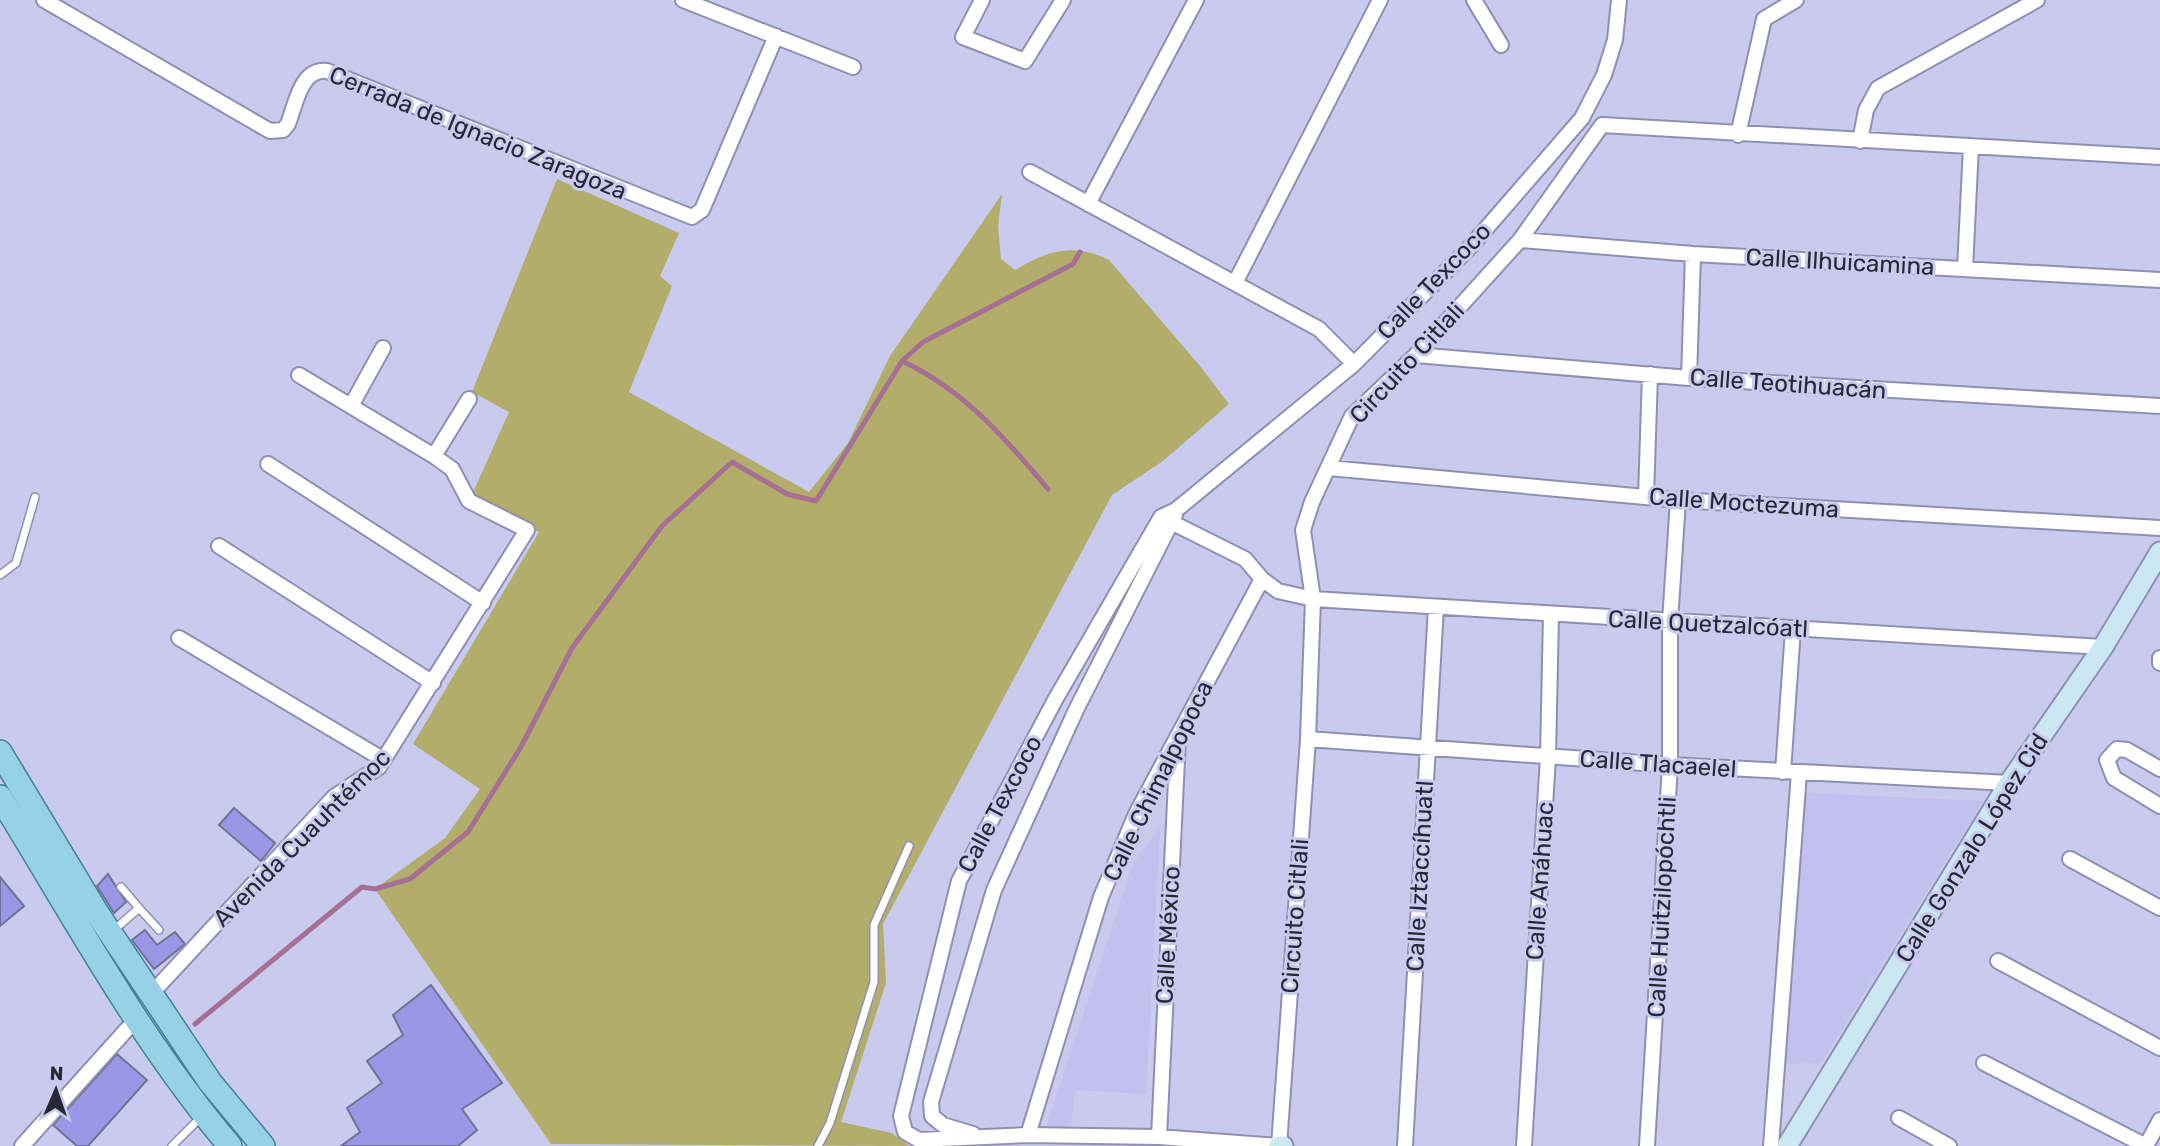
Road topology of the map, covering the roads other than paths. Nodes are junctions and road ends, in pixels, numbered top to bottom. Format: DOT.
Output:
graph roads {
  1 [pos="44,0"];
  2 [pos="683,0"];
  3 [pos="982,0"];
  4 [pos="1063,0"];
  5 [pos="1196,0"];
  6 [pos="1380,0"];
  7 [pos="1474,0"];
  8 [pos="1619,0"];
  9 [pos="1796,0"];
  10 [pos="2037,0"];
  11 [pos="701,4"];
  12 [pos="776,36"];
  13 [pos="1501,45"];
  14 [pos="853,67"];
  15 [pos="1738,135"];
  16 [pos="1860,141"];
  17 [pos="1971,146"];
  18 [pos="2160,157"];
  19 [pos="1030,172"];
  20 [pos="1088,204"];
  21 [pos="1520,240"];
  22 [pos="1693,254"];
  23 [pos="1965,269"];
  24 [pos="2160,280"];
  25 [pos="1235,283"];
  26 [pos="383,348"];
  27 [pos="1416,355"];
  28 [pos="1354,364"];
  29 [pos="1650,374"];
  30 [pos="299,375"];
  31 [pos="1689,378"];
  32 [pos="469,399"];
  33 [pos="2160,405"];
  34 [pos="351,406"];
  35 [pos="434,456"];
  36 [pos="268,464"];
  37 [pos="1329,468"];
  38 [pos="1646,497"];
  39 [pos="35,498"];
  40 [pos="1678,500"];
  41 [pos="1170,517"];
  42 [pos="2160,528"];
  43 [pos="219,546"];
  44 [pos="2160,551"];
  45 [pos="0,575"];
  46 [pos="1262,579"];
  47 [pos="1313,599"];
  48 [pos="483,603"];
  49 [pos="1436,607"];
  50 [pos="1551,615"];
  51 [pos="1670,622"];
  52 [pos="1793,629"];
  53 [pos="179,638"];
  54 [pos="2103,647"];
  55 [pos="433,682"];
  56 [pos="1178,734"];
  57 [pos="1308,739"];
  58 [pos="1427,749"];
  59 [pos="0,752"];
  60 [pos="1548,757"];
  61 [pos="384,760"];
  62 [pos="1670,765"];
  63 [pos="2160,769"];
  64 [pos="1783,772"];
  65 [pos="1799,773"];
  66 [pos="2009,783"];
  67 [pos="0,797"];
  68 [pos="2160,806"];
  69 [pos="909,846"];
  70 [pos="2070,859"];
  71 [pos="121,887"];
  72 [pos="139,908"];
  73 [pos="2160,908"];
  74 [pos="159,930"];
  75 [pos="111,933"];
  76 [pos="1998,961"];
  77 [pos="152,992"];
  78 [pos="137,1018"];
  79 [pos="2160,1048"];
  80 [pos="1984,1063"];
  81 [pos="203,1115"];
  82 [pos="1899,1118"];
  83 [pos="2160,1120"];
  84 [pos="1028,1135"];
  85 [pos="1159,1136"];
  86 [pos="988,1139"];
  87 [pos="22,1146"];
  88 [pos="172,1146"];
  89 [pos="230,1146"];
  90 [pos="262,1146"];
  91 [pos="818,1146"];
  92 [pos="1281,1146"];
  93 [pos="1405,1146"];
  94 [pos="1524,1146"];
  95 [pos="1647,1146"];
  96 [pos="1771,1146"];
  97 [pos="1787,1146"];
  98 [pos="1949,1146"];
  99 [pos="2146,1146"];
  1 -- 12 [label="street, Cerrada de Ignacio Zaragoza"];
  2 -- 11 [label="street"];
  3 -- 4 [label="street"];
  5 -- 20 [label="street"];
  6 -- 25 [label="street"];
  7 -- 13 [label="street"];
  8 -- 28 [label="street, Calle Texcoco"];
  9 -- 15 [label="street"];
  10 -- 16 [label="street"];
  11 -- 12 [label="street"];
  12 -- 14 [label="street"];
  15 -- 16 [label="street, Circuito Citlali"];
  15 -- 21 [label="street, Circuito Citlali"];
  16 -- 17 [label="street, Circuito Citlali"];
  17 -- 18 [label="street, Circuito Citlali"];
  17 -- 23 [label="street"];
  19 -- 20 [label="street"];
  20 -- 25 [label="street"];
  21 -- 22 [label="street, Calle Ilhuicamina"];
  21 -- 27 [label="street, Circuito Citlali"];
  22 -- 23 [label="street, Calle Ilhuicamina"];
  22 -- 31 [label="street"];
  23 -- 24 [label="street, Calle Ilhuicamina"];
  25 -- 28 [label="street"];
  26 -- 34 [label="street"];
  27 -- 29 [label="street, Calle Teotihuacán"];
  27 -- 37 [label="street, Circuito Citlali"];
  28 -- 41 [label="street, Calle Texcoco"];
  29 -- 31 [label="street, Calle Teotihuacán"];
  29 -- 38 [label="street"];
  30 -- 34 [label="street"];
  31 -- 33 [label="street, Calle Teotihuacán"];
  32 -- 35 [label="street"];
  34 -- 35 [label="street"];
  35 -- 48 [label="street, Avenida Cuauhtémoc"];
  36 -- 48 [label="street"];
  37 -- 38 [label="street, Calle Moctezuma"];
  37 -- 47 [label="street, Circuito Citlali"];
  38 -- 40 [label="street, Calle Moctezuma"];
  39 -- 45 [label="lane"];
  40 -- 42 [label="street, Calle Moctezuma"];
  40 -- 51 [label="street, Calle Huitzilopóchtli"];
  41 -- 46 [label="street"];
  41 -- 86 [label="street, Calle Texcoco"];
  41 -- 86 [label="street, Calle Texcoco"];
  43 -- 55 [label="street"];
  44 -- 54 [label="street, Calle Gonzalo López Cid"];
  46 -- 47 [label="street, Calle Quetzalcóatl"];
  46 -- 56 [label="street, Calle Chimalpopoca"];
  47 -- 49 [label="street, Calle Quetzalcóatl"];
  47 -- 57 [label="street, Circuito Citlali"];
  48 -- 55 [label="street, Avenida Cuauhtémoc"];
  49 -- 50 [label="street, Calle Quetzalcóatl"];
  49 -- 58 [label="street, Calle Iztaccíhuatl"];
  50 -- 51 [label="street, Calle Quetzalcóatl"];
  50 -- 60 [label="street, Calle Anáhuac"];
  51 -- 52 [label="street, Calle Quetzalcóatl"];
  51 -- 62 [label="street, Calle Huitzilopóchtli"];
  52 -- 54 [label="street, Calle Quetzalcóatl"];
  52 -- 64 [label="street"];
  53 -- 61 [label="street"];
  54 -- 66 [label="street, Calle Gonzalo López Cid"];
  55 -- 61 [label="street, Avenida Cuauhtémoc"];
  56 -- 84 [label="street, Calle Chimalpopoca"];
  56 -- 85 [label="street, Calle México"];
  57 -- 58 [label="street, Calle Tlacaelel"];
  57 -- 92 [label="street, Circuito Citlali"];
  58 -- 60 [label="street, Calle Tlacaelel"];
  58 -- 93 [label="street, Calle Iztaccíhuatl"];
  59 -- 75 [label="main road"];
  60 -- 62 [label="street, Calle Tlacaelel"];
  60 -- 94 [label="street, Calle Anáhuac"];
  61 -- 77 [label="street, Avenida Cuauhtémoc"];
  62 -- 64 [label="street, Calle Tlacaelel"];
  62 -- 95 [label="street, Calle Huitzilopóchtli"];
  63 -- 68 [label="street"];
  64 -- 65 [label="street, Calle Tlacaelel"];
  65 -- 66 [label="street, Calle Tlacaelel"];
  65 -- 96 [label="street"];
  66 -- 97 [label="street, Calle Gonzalo López Cid"];
  67 -- 78 [label="main road"];
  69 -- 91 [label="lane"];
  70 -- 73 [label="street"];
  71 -- 72 [label="lane"];
  72 -- 74 [label="lane"];
  72 -- 75 [label="lane"];
  75 -- 77 [label="main road"];
  76 -- 79 [label="street"];
  77 -- 90 [label="main road"];
  78 -- 81 [label="main road"];
  78 -- 87 [label="street"];
  80 -- 99 [label="street"];
  81 -- 88 [label="lane"];
  81 -- 89 [label="main road"];
  82 -- 98 [label="street"];
  83 -- 99 [label="street"];
  84 -- 85 [label="street"];
  84 -- 86 [label="street"];
  85 -- 92 [label="street"];
}
